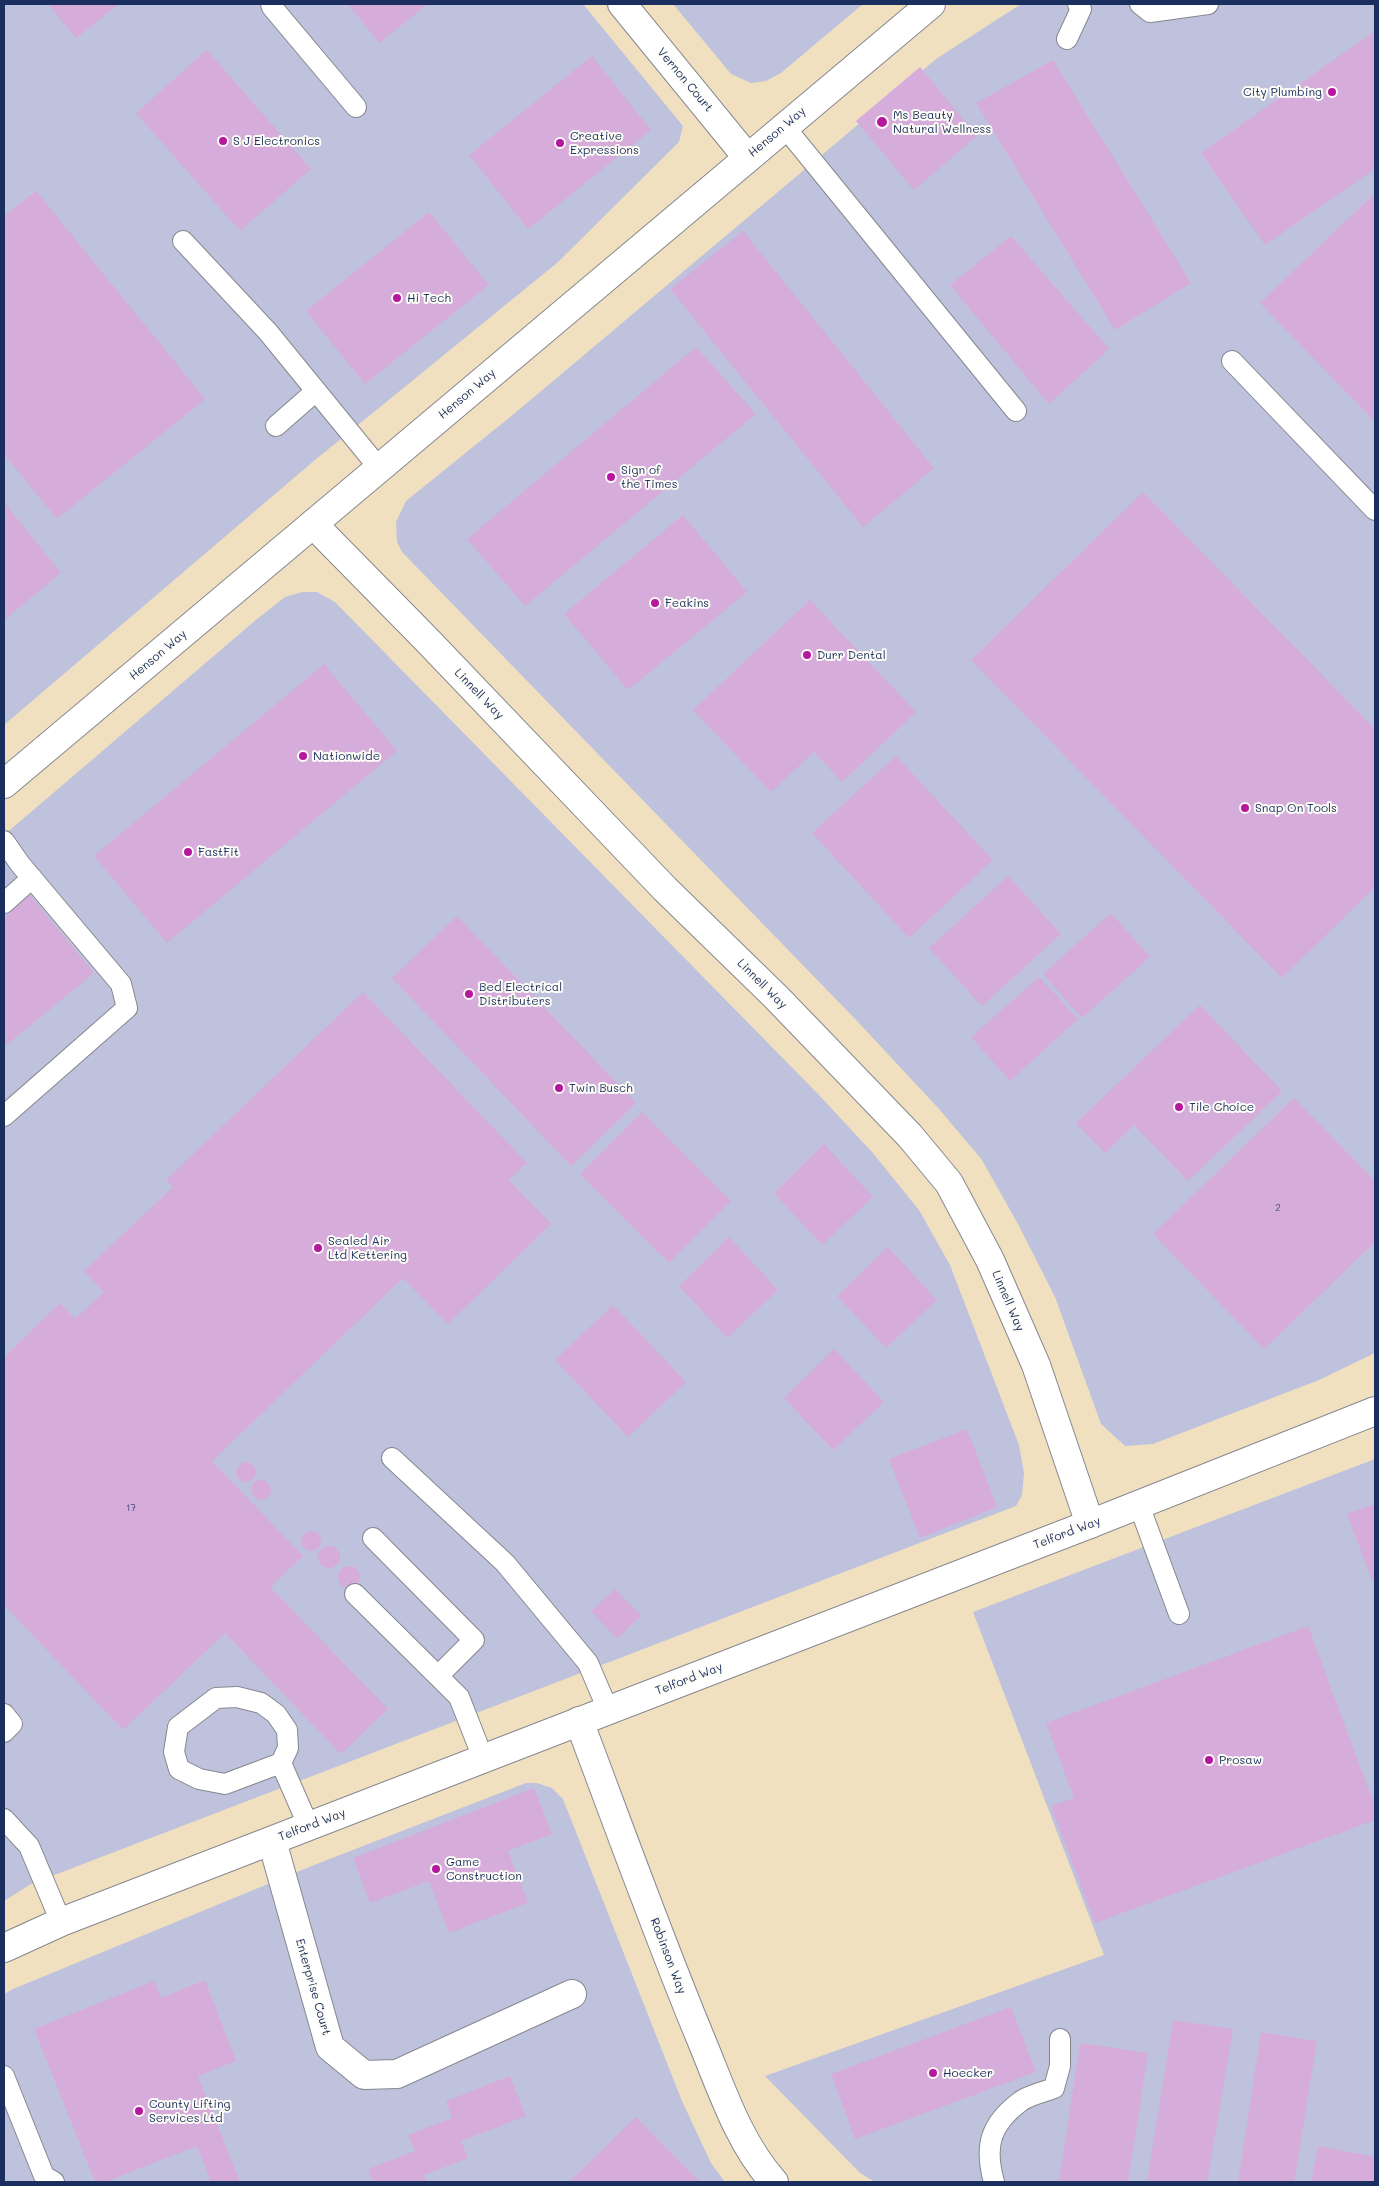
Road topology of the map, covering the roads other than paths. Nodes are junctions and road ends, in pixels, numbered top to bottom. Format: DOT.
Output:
graph roads {
  1 [pos="271,4"];
  2 [pos="622,4"];
  3 [pos="930,4"];
  4 [pos="1078,4"];
  5 [pos="1140,4"];
  6 [pos="1208,4"];
  7 [pos="1067,39"];
  8 [pos="356,107"];
  9 [pos="784,126"];
  10 [pos="747,157"];
  11 [pos="183,241"];
  12 [pos="1232,361"];
  13 [pos="316,391"];
  14 [pos="1016,411"];
  15 [pos="276,426"];
  16 [pos="379,468"];
  17 [pos="1375,510"];
  18 [pos="313,524"];
  19 [pos="4,784"];
  20 [pos="4,841"];
  21 [pos="32,878"];
  22 [pos="4,903"];
  23 [pos="4,1116"];
  24 [pos="1375,1410"];
  25 [pos="392,1458"];
  26 [pos="1139,1505"];
  27 [pos="1090,1524"];
  28 [pos="373,1538"];
  29 [pos="355,1594"];
  30 [pos="1180,1614"];
  31 [pos="438,1676"];
  32 [pos="608,1710"];
  33 [pos="4,1714"];
  34 [pos="579,1722"];
  35 [pos="4,1732"];
  36 [pos="484,1758"];
  37 [pos="281,1762"];
  38 [pos="4,1819"];
  39 [pos="309,1826"];
  40 [pos="272,1841"];
  41 [pos="61,1922"];
  42 [pos="4,1948"];
  43 [pos="572,1994"];
  44 [pos="1060,2039"];
  45 [pos="4,2076"];
  46 [pos="54,2182"];
  47 [pos="774,2182"];
  48 [pos="994,2182"];
  1 -- 8 [label="lane"];
  2 -- 10 [label="street, Vernon Court"];
  3 -- 9 [label="street, Henson Way"];
  4 -- 7 [label="lane"];
  5 -- 6 [label="lane"];
  9 -- 10 [label="street, Henson Way"];
  9 -- 14 [label="lane"];
  10 -- 16 [label="street, Henson Way"];
  11 -- 13 [label="lane"];
  12 -- 17 [label="lane"];
  13 -- 15 [label="lane"];
  13 -- 16 [label="lane"];
  16 -- 18 [label="street, Henson Way"];
  18 -- 19 [label="street, Henson Way"];
  18 -- 27 [label="street, Linnell Way"];
  20 -- 21 [label="lane"];
  21 -- 22 [label="lane"];
  21 -- 23 [label="lane"];
  24 -- 26 [label="street, Telford Way"];
  25 -- 32 [label="lane"];
  26 -- 27 [label="street, Telford Way"];
  26 -- 30 [label="lane"];
  27 -- 32 [label="street, Telford Way"];
  28 -- 31 [label="lane"];
  29 -- 31 [label="lane"];
  31 -- 36 [label="lane"];
  32 -- 34 [label="street, Telford Way"];
  33 -- 35 [label="lane"];
  34 -- 36 [label="street, Telford Way"];
  34 -- 47 [label="street, Robinson Way"];
  36 -- 39 [label="street, Telford Way"];
  37 -- 37 [label="lane"];
  37 -- 39 [label="lane"];
  38 -- 41 [label="lane"];
  39 -- 40 [label="street, Telford Way"];
  40 -- 41 [label="street, Telford Way"];
  40 -- 43 [label="street, Enterprise Court"];
  41 -- 42 [label="street, Telford Way"];
  44 -- 48 [label="lane"];
  45 -- 46 [label="lane"];
}
